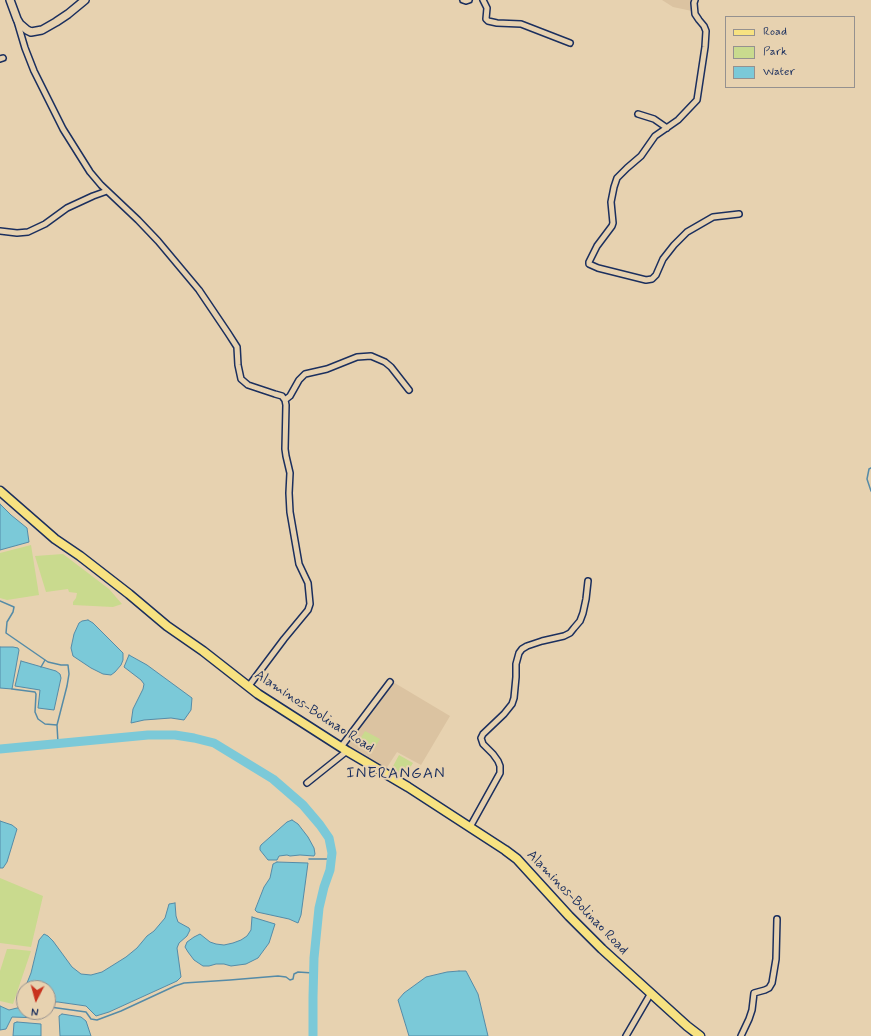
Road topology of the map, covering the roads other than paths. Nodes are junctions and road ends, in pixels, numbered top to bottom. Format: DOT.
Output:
graph roads {
  1 [pos="10,0"];
  2 [pos="85,0"];
  3 [pos="463,0"];
  4 [pos="469,0"];
  5 [pos="483,0"];
  6 [pos="695,0"];
  7 [pos="17,19"];
  8 [pos="32,32"];
  9 [pos="23,41"];
  10 [pos="570,43"];
  11 [pos="638,114"];
  12 [pos="667,128"];
  13 [pos="107,191"];
  14 [pos="739,214"];
  15 [pos="0,231"];
  16 [pos="410,390"];
  17 [pos="285,400"];
  18 [pos="0,491"];
  19 [pos="588,581"];
  20 [pos="390,682"];
  21 [pos="248,687"];
  22 [pos="344,749"];
  23 [pos="306,783"];
  24 [pos="470,827"];
  25 [pos="777,919"];
  26 [pos="651,994"];
  27 [pos="626,1036"];
  28 [pos="700,1036"];
  29 [pos="741,1036"];
  1 -- 7 [label="street"];
  2 -- 8 [label="street"];
  3 -- 4 [label="street"];
  5 -- 10 [label="street"];
  6 -- 12 [label="street"];
  7 -- 8 [label="street"];
  7 -- 9 [label="street"];
  8 -- 9 [label="street"];
  9 -- 13 [label="street"];
  11 -- 12 [label="street"];
  12 -- 14 [label="street"];
  13 -- 15 [label="street"];
  13 -- 17 [label="street"];
  16 -- 17 [label="street"];
  17 -- 21 [label="street"];
  18 -- 21 [label="main road, Alaminos-Bolinao Road"];
  19 -- 24 [label="street"];
  20 -- 22 [label="street"];
  21 -- 22 [label="main road, Alaminos-Bolinao Road"];
  22 -- 23 [label="street"];
  22 -- 24 [label="main road, Alaminos-Bolinao Road"];
  24 -- 26 [label="main road, Alaminos-Bolinao Road"];
  25 -- 29 [label="street"];
  26 -- 27 [label="street"];
  26 -- 28 [label="main road, Alaminos-Bolinao Road"];
}
